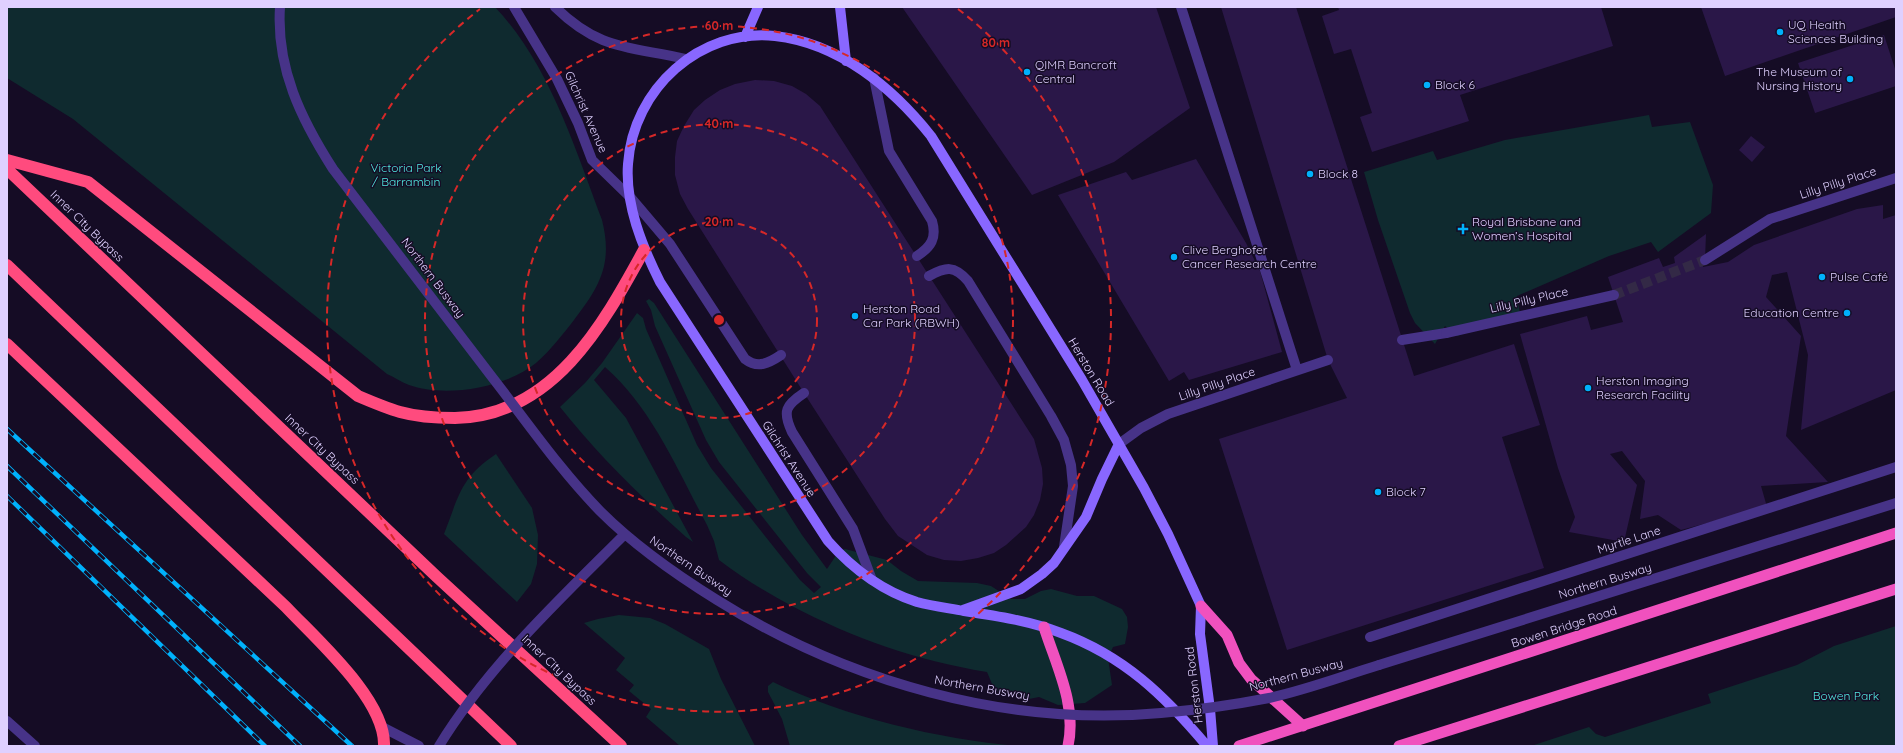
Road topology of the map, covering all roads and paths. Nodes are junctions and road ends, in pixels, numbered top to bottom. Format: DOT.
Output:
graph roads {
  1 [pos="280,7"];
  2 [pos="514,7"];
  3 [pos="555,7"];
  4 [pos="758,7"];
  5 [pos="840,7"];
  6 [pos="1181,7"];
  7 [pos="745,37"];
  8 [pos="686,59"];
  9 [pos="846,61"];
  10 [pos="874,78"];
  11 [pos="7,160"];
  12 [pos="7,169"];
  13 [pos="1896,178"];
  14 [pos="631,198"];
  15 [pos="644,250"];
  16 [pos="917,256"];
  17 [pos="1705,260"];
  18 [pos="7,265"];
  19 [pos="929,276"];
  20 [pos="1614,294"];
  21 [pos="1402,340"];
  22 [pos="7,344"];
  23 [pos="781,355"];
  24 [pos="1328,360"];
  25 [pos="1297,370"];
  26 [pos="804,393"];
  27 [pos="1119,444"];
  28 [pos="1896,467"];
  29 [pos="1896,504"];
  30 [pos="1896,533"];
  31 [pos="625,534"];
  32 [pos="1064,547"];
  33 [pos="872,580"];
  34 [pos="1896,589"];
  35 [pos="1201,606"];
  36 [pos="963,610"];
  37 [pos="1044,627"];
  38 [pos="1370,637"];
  39 [pos="7,721"];
  40 [pos="1303,726"];
  41 [pos="382,727"];
  42 [pos="35,746"];
  43 [pos="384,746"];
  44 [pos="419,746"];
  45 [pos="439,746"];
  46 [pos="511,746"];
  47 [pos="621,746"];
  48 [pos="1068,746"];
  49 [pos="1207,746"];
  50 [pos="1213,746"];
  51 [pos="1239,746"];
  52 [pos="1399,746"];
  1 -- 31 [label="street, Northern Busway, bridge"];
  2 -- 14 [label="street, Gilchrist Avenue"];
  3 -- 8 [label="street"];
  4 -- 7 [label="main road"];
  5 -- 9 [label="main road"];
  6 -- 25 [label="street"];
  7 -- 8 [label="main road, Herston Road"];
  7 -- 9 [label="main road, Herston Road"];
  8 -- 14 [label="main road, Herston Road"];
  9 -- 10 [label="main road, Herston Road"];
  10 -- 16 [label="street"];
  10 -- 27 [label="main road, Herston Road"];
  11 -- 15 [label="highway"];
  12 -- 47 [label="highway, Inner City Bypass"];
  13 -- 17 [label="street, Lilly Pilly Place"];
  14 -- 15 [label="main road, Gilchrist Avenue"];
  14 -- 23 [label="street"];
  15 -- 33 [label="main road, Gilchrist Avenue"];
  18 -- 46 [label="highway"];
  19 -- 32 [label="street"];
  20 -- 21 [label="street, Lilly Pilly Place"];
  22 -- 41 [label="highway"];
  24 -- 25 [label="street, Lilly Pilly Place"];
  25 -- 27 [label="street, Lilly Pilly Place"];
  26 -- 33 [label="street"];
  27 -- 32 [label="main road"];
  27 -- 35 [label="main road, Herston Road"];
  28 -- 38 [label="street, Myrtle Lane"];
  29 -- 31 [label="street, Northern Busway, bridge"];
  30 -- 40 [label="highway, Bowen Bridge Road"];
  31 -- 45 [label="street, bridge"];
  32 -- 36 [label="main road"];
  33 -- 36 [label="main road, Gilchrist Avenue"];
  34 -- 52 [label="highway"];
  35 -- 40 [label="highway"];
  35 -- 50 [label="main road, Herston Road"];
  36 -- 37 [label="main road, Gilchrist Avenue"];
  37 -- 48 [label="highway"];
  37 -- 49 [label="main road, Gilchrist Avenue"];
  39 -- 42 [label="street"];
  40 -- 51 [label="highway, Bowen Bridge Road"];
  41 -- 43 [label="highway"];
  41 -- 44 [label="street"];
}
